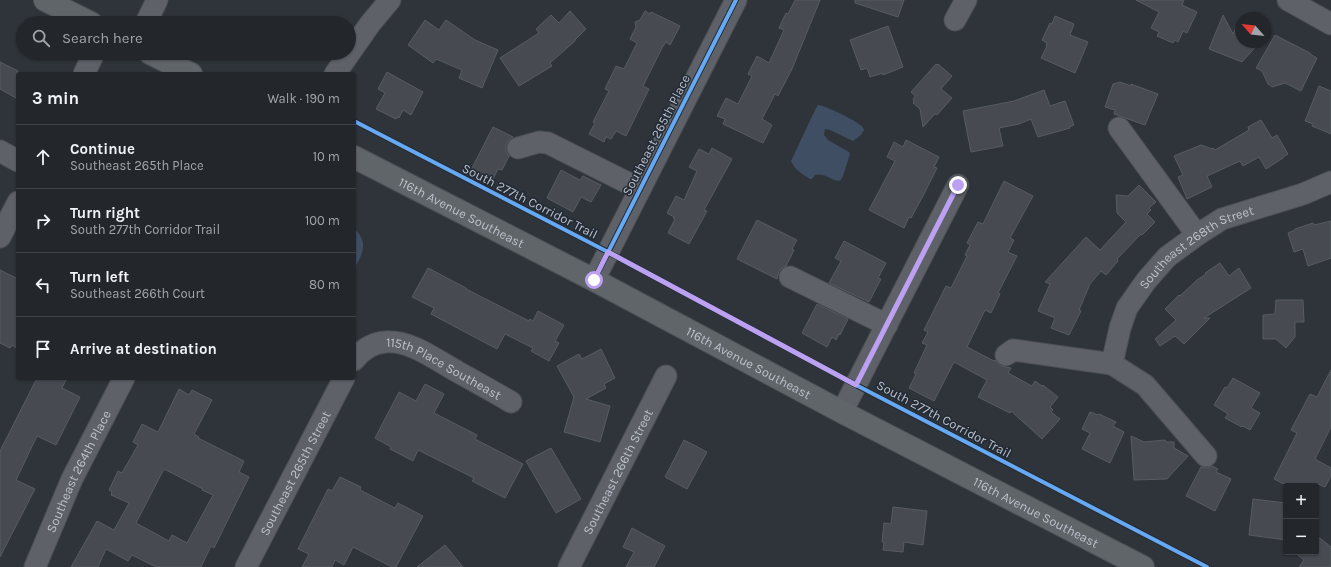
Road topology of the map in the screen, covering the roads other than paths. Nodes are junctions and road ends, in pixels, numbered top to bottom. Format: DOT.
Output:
graph roads {
  1 [pos="46,0"];
  2 [pos="157,0"];
  3 [pos="390,0"];
  4 [pos="736,0"];
  5 [pos="966,0"];
  6 [pos="1288,0"];
  7 [pos="77,16"];
  8 [pos="149,16"];
  9 [pos="955,20"];
  10 [pos="1331,24"];
  11 [pos="356,44"];
  12 [pos="91,60"];
  13 [pos="164,60"];
  14 [pos="345,60"];
  15 [pos="85,72"];
  16 [pos="187,72"];
  17 [pos="336,72"];
  18 [pos="1119,128"];
  19 [pos="518,148"];
  20 [pos="0,151"];
  21 [pos="356,158"];
  22 [pos="16,160"];
  23 [pos="1331,182"];
  24 [pos="958,185"];
  25 [pos="640,189"];
  26 [pos="16,206"];
  27 [pos="1197,235"];
  28 [pos="0,237"];
  29 [pos="790,277"];
  30 [pos="594,280"];
  31 [pos="887,325"];
  32 [pos="1006,355"];
  33 [pos="356,357"];
  34 [pos="1112,364"];
  35 [pos="666,376"];
  36 [pos="123,380"];
  37 [pos="343,380"];
  38 [pos="512,402"];
  39 [pos="842,412"];
  40 [pos="1206,456"];
  41 [pos="35,567"];
  42 [pos="246,567"];
  43 [pos="569,567"];
  44 [pos="1143,567"];
  1 -- 7 [label="main road"];
  2 -- 8 [label="street"];
  3 -- 11 [label="street"];
  4 -- 25 [label="street, Southeast 265th Place"];
  5 -- 9 [label="street"];
  6 -- 10 [label="street"];
  12 -- 15 [label="street"];
  13 -- 16 [label="main road"];
  14 -- 17 [label="street"];
  18 -- 27 [label="street"];
  19 -- 25 [label="street"];
  20 -- 22 [label="street"];
  21 -- 30 [label="main road, 116th Avenue Southeast"];
  23 -- 27 [label="street, Southeast 268th Street"];
  24 -- 31 [label="street"];
  25 -- 30 [label="street, Southeast 265th Place"];
  26 -- 28 [label="street"];
  27 -- 34 [label="street, Southeast 268th Street"];
  29 -- 31 [label="street"];
  30 -- 39 [label="main road, 116th Avenue Southeast"];
  31 -- 39 [label="street"];
  32 -- 34 [label="street"];
  33 -- 38 [label="street, 115th Place Southeast"];
  34 -- 40 [label="street"];
  35 -- 43 [label="street, Southeast 266th Street"];
  36 -- 41 [label="street, Southeast 264th Place"];
  37 -- 42 [label="street, Southeast 265th Street"];
  39 -- 44 [label="main road, 116th Avenue Southeast"];
}
